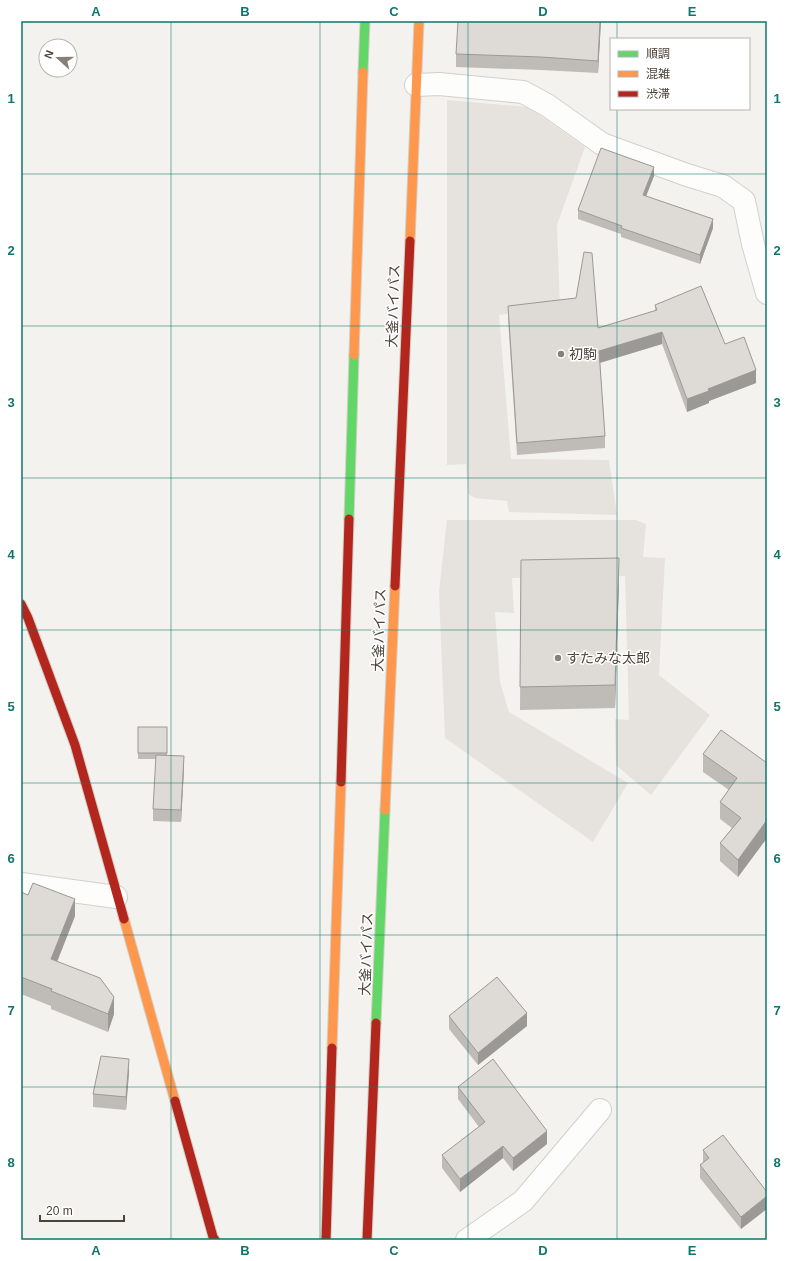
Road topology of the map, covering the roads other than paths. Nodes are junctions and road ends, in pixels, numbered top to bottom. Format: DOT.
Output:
graph roads {
  1 [pos="365,21"];
  2 [pos="419,21"];
  3 [pos="416,85"];
  4 [pos="767,292"];
  5 [pos="21,604"];
  6 [pos="21,884"];
  7 [pos="116,897"];
  8 [pos="600,1110"];
  9 [pos="215,1240"];
  10 [pos="326,1240"];
  11 [pos="367,1240"];
  12 [pos="467,1240"];
  1 -- 10 [label="main road"];
  2 -- 3 [label="main road, 大釜バイパス"];
  3 -- 4 [label="street"];
  3 -- 11 [label="main road, 大釜バイパス"];
  5 -- 7 [label="main road"];
  6 -- 7 [label="street"];
  7 -- 9 [label="main road"];
  8 -- 12 [label="street"];
}
